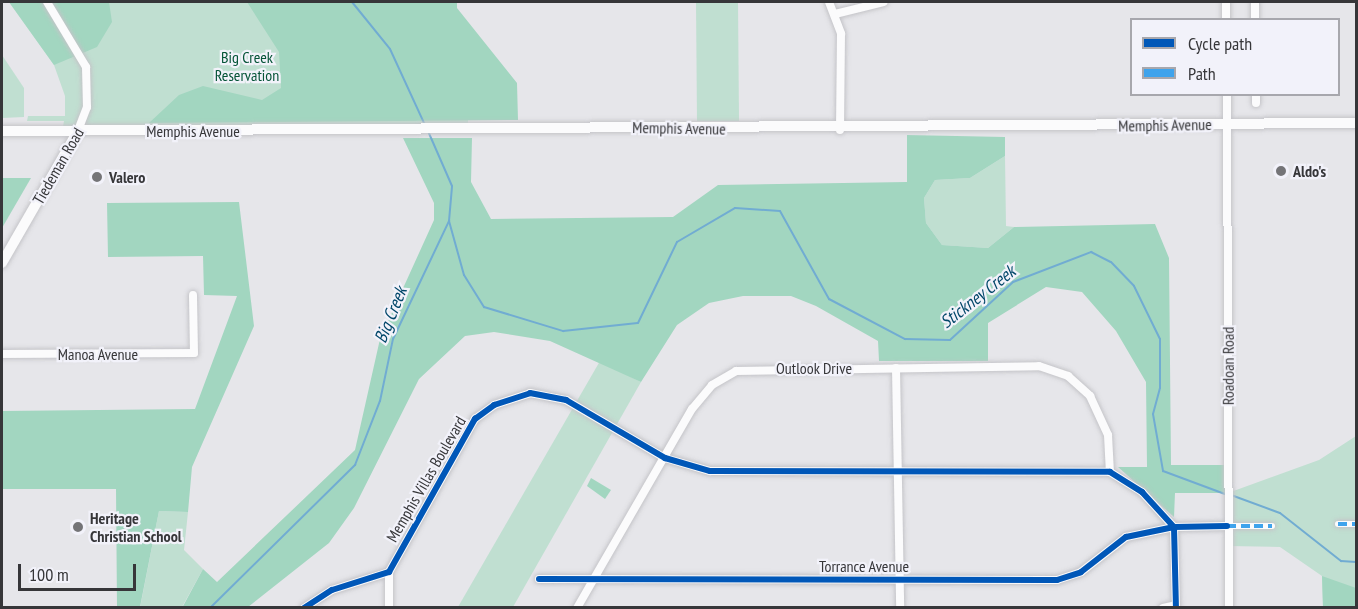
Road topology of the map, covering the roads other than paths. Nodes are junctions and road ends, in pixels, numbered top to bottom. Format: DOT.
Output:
graph roads {
  1 [pos="47,2"];
  2 [pos="829,2"];
  3 [pos="884,2"];
  4 [pos="1226,2"];
  5 [pos="1255,2"];
  6 [pos="835,14"];
  7 [pos="1226,18"];
  8 [pos="1255,18"];
  9 [pos="1227,96"];
  10 [pos="1356,123"];
  11 [pos="1227,124"];
  12 [pos="840,130"];
  13 [pos="2,131"];
  14 [pos="78,131"];
  15 [pos="2,263"];
  16 [pos="193,295"];
  17 [pos="2,354"];
  18 [pos="896,369"];
  19 [pos="665,458"];
  20 [pos="1110,472"];
  21 [pos="898,474"];
  22 [pos="1338,524"];
  23 [pos="1356,524"];
  24 [pos="1227,526"];
  25 [pos="1272,526"];
  26 [pos="1174,527"];
  27 [pos="389,572"];
  28 [pos="539,579"];
  29 [pos="594,580"];
  30 [pos="900,580"];
  31 [pos="1176,606"];
  32 [pos="304,608"];
  33 [pos="389,608"];
  34 [pos="577,608"];
  35 [pos="900,608"];
  36 [pos="1163,608"];
  37 [pos="1229,608"];
  1 -- 14 [label="street, Tiedeman Road"];
  2 -- 6 [label="street"];
  3 -- 6 [label="street"];
  4 -- 7 [label="street"];
  5 -- 8 [label="street"];
  6 -- 12 [label="street"];
  9 -- 11 [label="street, Roadoan Road"];
  10 -- 11 [label="main road, Memphis Avenue"];
  11 -- 12 [label="main road, Memphis Avenue"];
  11 -- 24 [label="street, Roadoan Road"];
  12 -- 14 [label="main road, Memphis Avenue"];
  13 -- 14 [label="main road, Memphis Avenue"];
  14 -- 15 [label="main road, Tiedeman Road"];
  16 -- 17 [label="street, Manoa Avenue"];
  18 -- 19 [label="street, Outlook Drive"];
  18 -- 20 [label="street, Outlook Drive"];
  18 -- 21 [label="street"];
  19 -- 21 [label="street, Memphis Villas Boulevard"];
  19 -- 27 [label="street, Memphis Villas Boulevard"];
  19 -- 29 [label="street, Outlook Drive"];
  20 -- 21 [label="street, Memphis Villas Boulevard"];
  20 -- 26 [label="street"];
  21 -- 30 [label="street"];
  22 -- 23 [label="street"];
  24 -- 25 [label="street"];
  24 -- 26 [label="street"];
  24 -- 37 [label="street, Roadoan Road"];
  26 -- 30 [label="street, Torrance Avenue"];
  26 -- 31 [label="street"];
  27 -- 32 [label="street"];
  27 -- 33 [label="street"];
  28 -- 29 [label="street, Torrance Avenue"];
  29 -- 30 [label="street, Torrance Avenue"];
  29 -- 34 [label="street, Outlook Drive"];
  30 -- 35 [label="street"];
  31 -- 36 [label="street"];
}
